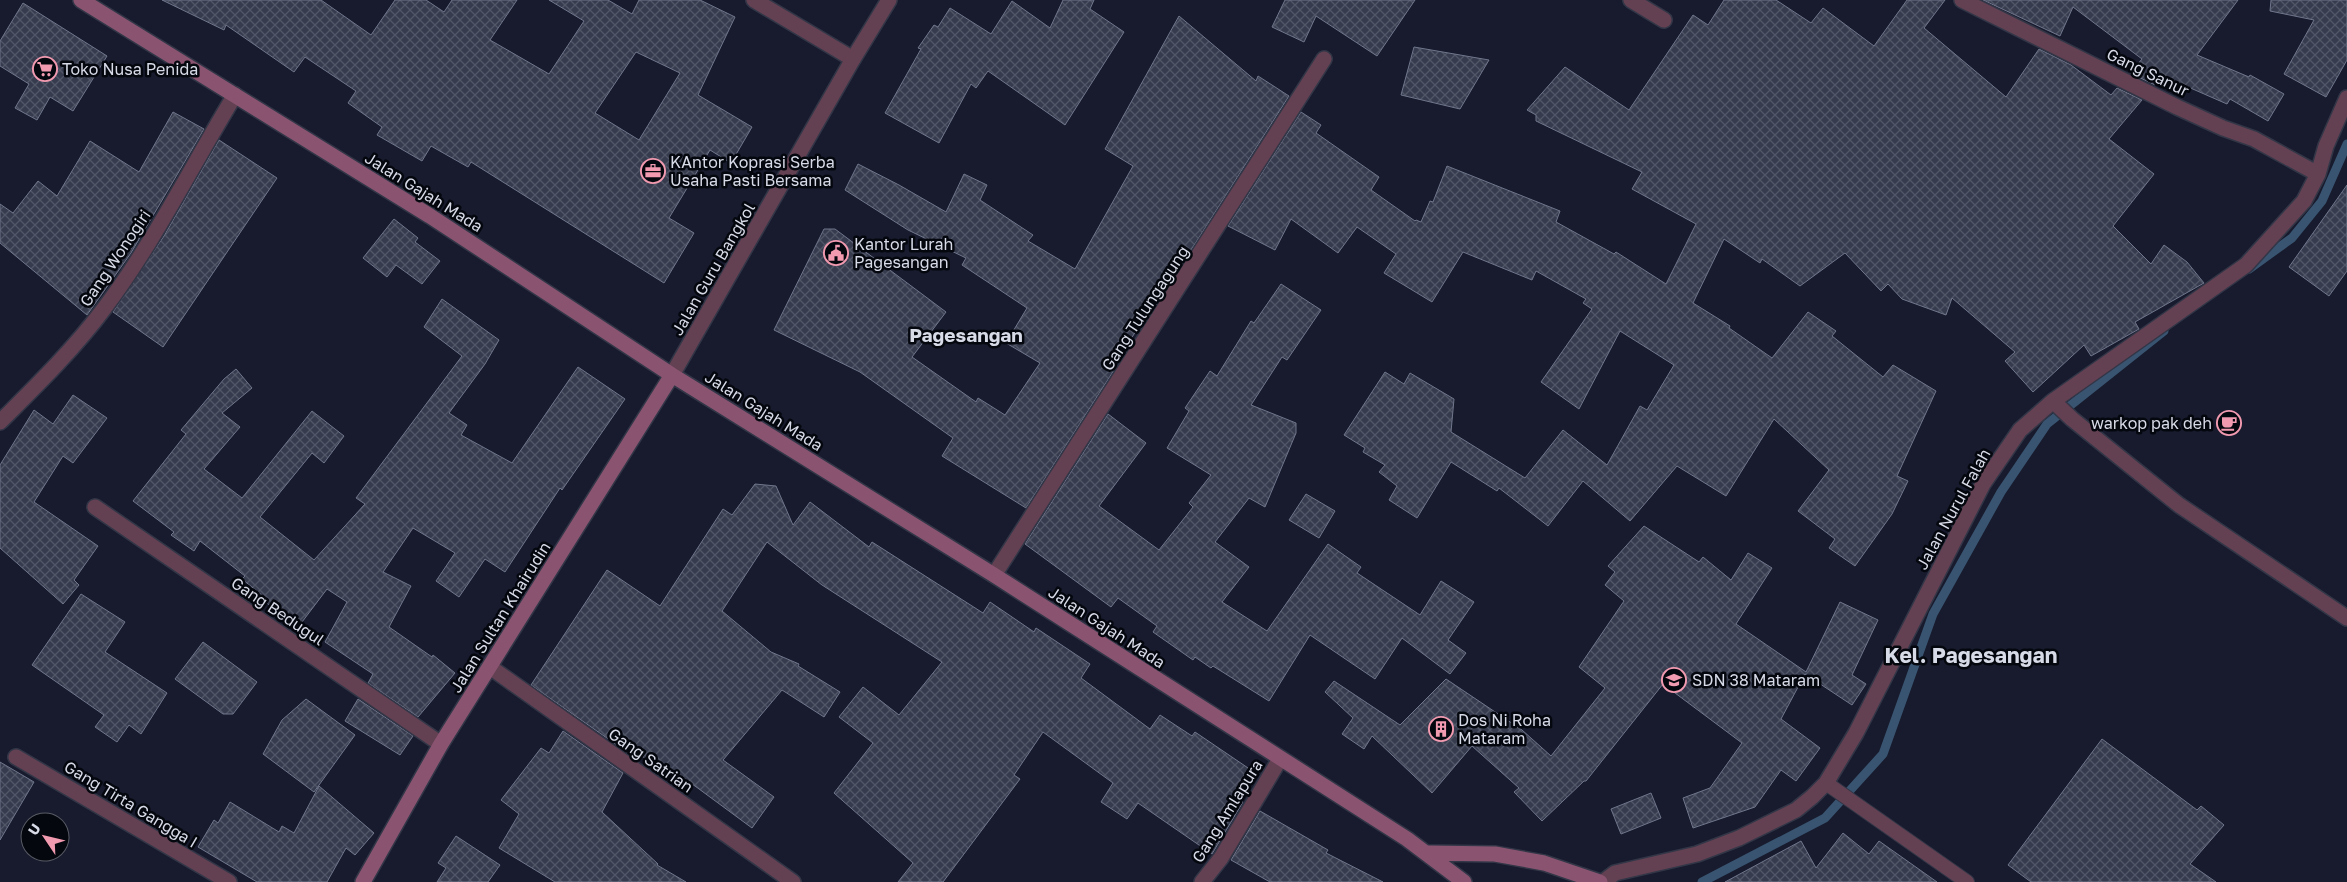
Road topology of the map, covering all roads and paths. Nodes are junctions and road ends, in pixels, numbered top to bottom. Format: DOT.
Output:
graph roads {
  1 [pos="81,0"];
  2 [pos="754,0"];
  3 [pos="889,0"];
  4 [pos="1631,0"];
  5 [pos="1962,0"];
  6 [pos="1664,20"];
  7 [pos="853,59"];
  8 [pos="1324,59"];
  9 [pos="235,95"];
  10 [pos="2347,98"];
  11 [pos="2318,174"];
  12 [pos="672,375"];
  13 [pos="2056,404"];
  14 [pos="0,422"];
  15 [pos="95,507"];
  16 [pos="994,575"];
  17 [pos="2347,618"];
  18 [pos="490,667"];
  19 [pos="441,744"];
  20 [pos="16,757"];
  21 [pos="1280,759"];
  22 [pos="1829,785"];
  23 [pos="1428,853"];
  24 [pos="229,882"];
  25 [pos="363,882"];
  26 [pos="793,882"];
  27 [pos="1202,882"];
  28 [pos="1464,882"];
  29 [pos="1601,882"];
  30 [pos="1967,882"];
  1 -- 9 [label="main road, Jalan Gajah Mada"];
  2 -- 7 [label="street"];
  3 -- 7 [label="street, Jalan Guru Bangkol"];
  4 -- 6 [label="street"];
  5 -- 11 [label="street, Gang Sanur"];
  7 -- 12 [label="street, Jalan Guru Bangkol"];
  8 -- 16 [label="street, Gang Tulungagung"];
  9 -- 12 [label="main road, Jalan Gajah Mada"];
  9 -- 14 [label="street, Gang Wonogiri"];
  10 -- 11 [label="street, Jalan Nurul Falah"];
  11 -- 13 [label="street, Jalan Nurul Falah"];
  12 -- 16 [label="main road, Jalan Gajah Mada"];
  12 -- 18 [label="main road, Jalan Sultan Khairudin"];
  13 -- 17 [label="street"];
  13 -- 22 [label="street, Jalan Nurul Falah"];
  15 -- 19 [label="street, Gang Bedugul"];
  16 -- 21 [label="main road, Jalan Gajah Mada"];
  18 -- 19 [label="main road, Jalan Sultan Khairudin"];
  18 -- 26 [label="street, Gang Satrian"];
  19 -- 25 [label="main road, Jalan Sultan Khairudin"];
  20 -- 24 [label="street, Gang Tirta Gangga I"];
  21 -- 23 [label="main road, Jalan Gajah Mada"];
  21 -- 27 [label="street, Gang Amlapura"];
  22 -- 29 [label="street, Jalan Nurul Falah"];
  22 -- 30 [label="lane"];
  23 -- 28 [label="main road, Jalan Gajah Mada"];
  23 -- 29 [label="main road"];
}
